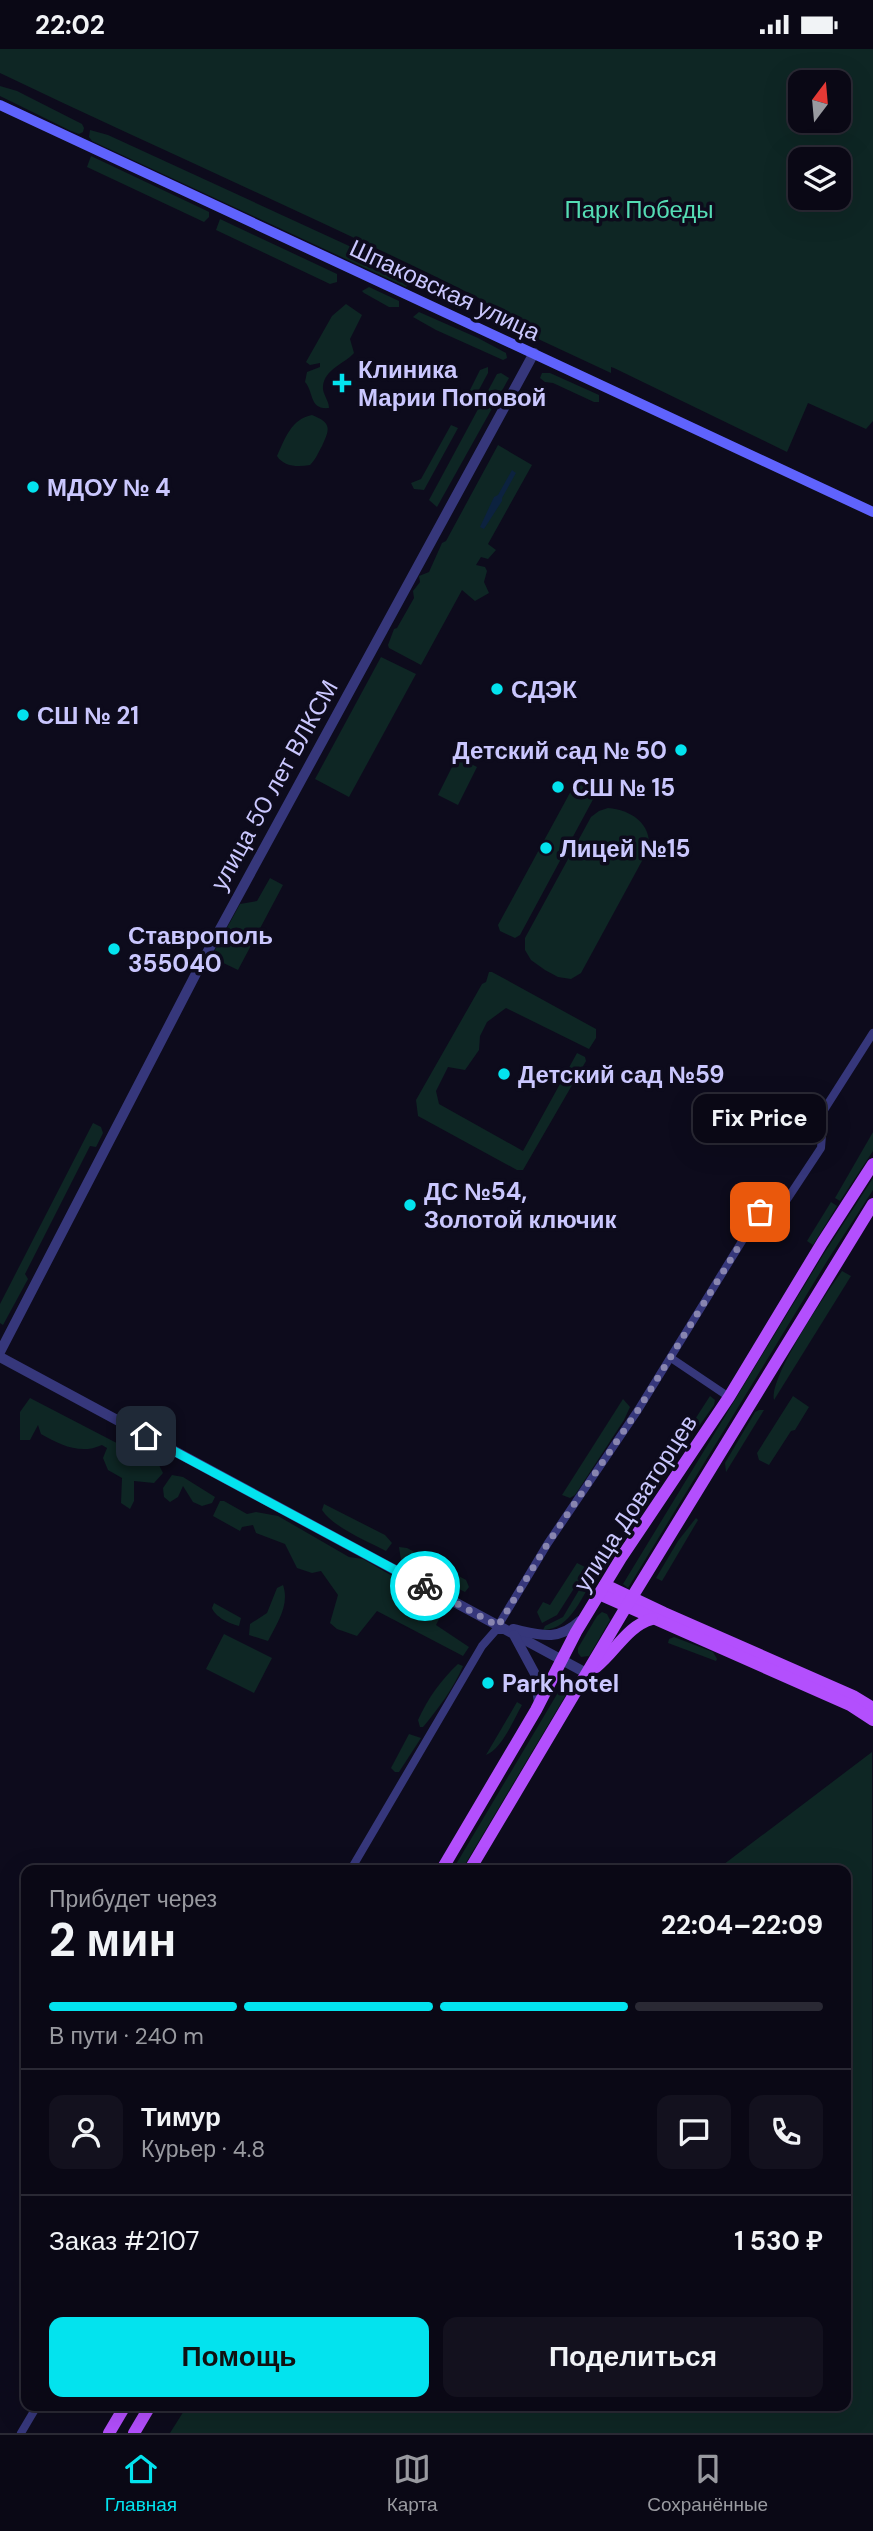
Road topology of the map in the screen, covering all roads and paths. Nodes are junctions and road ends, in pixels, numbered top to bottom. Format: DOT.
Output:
graph roads {
  1 [pos="0,105"];
  2 [pos="534,353"];
  3 [pos="873,512"];
  4 [pos="873,1033"];
  5 [pos="873,1164"];
  6 [pos="873,1204"];
  7 [pos="0,1355"];
  8 [pos="671,1358"];
  9 [pos="729,1397"];
  10 [pos="644,1578"];
  11 [pos="602,1589"];
  12 [pos="625,1603"];
  13 [pos="654,1615"];
  14 [pos="586,1616"];
  15 [pos="505,1630"];
  16 [pos="562,1660"];
  17 [pos="587,1674"];
  18 [pos="539,1703"];
  19 [pos="873,1708"];
  20 [pos="873,1720"];
  21 [pos="354,1865"];
  22 [pos="444,1865"];
  23 [pos="473,1865"];
  24 [pos="34,2411"];
  25 [pos="122,2411"];
  26 [pos="147,2411"];
  27 [pos="21,2433"];
  28 [pos="109,2433"];
  29 [pos="134,2433"];
  1 -- 2 [label="main road, Шпаковская улица"];
  2 -- 3 [label="main road, Шпаковская улица"];
  2 -- 7 [label="street, улица 50 лет ВЛКСМ"];
  4 -- 8 [label="street"];
  5 -- 9 [label="main road, улица Доваторцев"];
  6 -- 10 [label="main road, улица Доваторцев"];
  7 -- 15 [label="street"];
  8 -- 9 [label="street"];
  8 -- 15 [label="street"];
  9 -- 11 [label="main road, улица Доваторцев"];
  10 -- 12 [label="main road, улица Доваторцев"];
  10 -- 13 [label="main road"];
  11 -- 12 [label="main road"];
  11 -- 14 [label="main road, улица Доваторцев"];
  12 -- 13 [label="main road"];
  12 -- 17 [label="main road, улица Доваторцев"];
  13 -- 17 [label="main road"];
  13 -- 19 [label="main road"];
  13 -- 20 [label="main road"];
  14 -- 15 [label="street"];
  14 -- 16 [label="main road, улица Доваторцев"];
  15 -- 16 [label="street"];
  15 -- 18 [label="street"];
  15 -- 21 [label="street"];
  16 -- 17 [label="street"];
  16 -- 18 [label="main road, улица Доваторцев"];
  17 -- 23 [label="main road, улица Доваторцев"];
  18 -- 22 [label="main road, улица Доваторцев"];
  24 -- 27 [label="street"];
  25 -- 28 [label="main road"];
  26 -- 29 [label="main road"];
}
